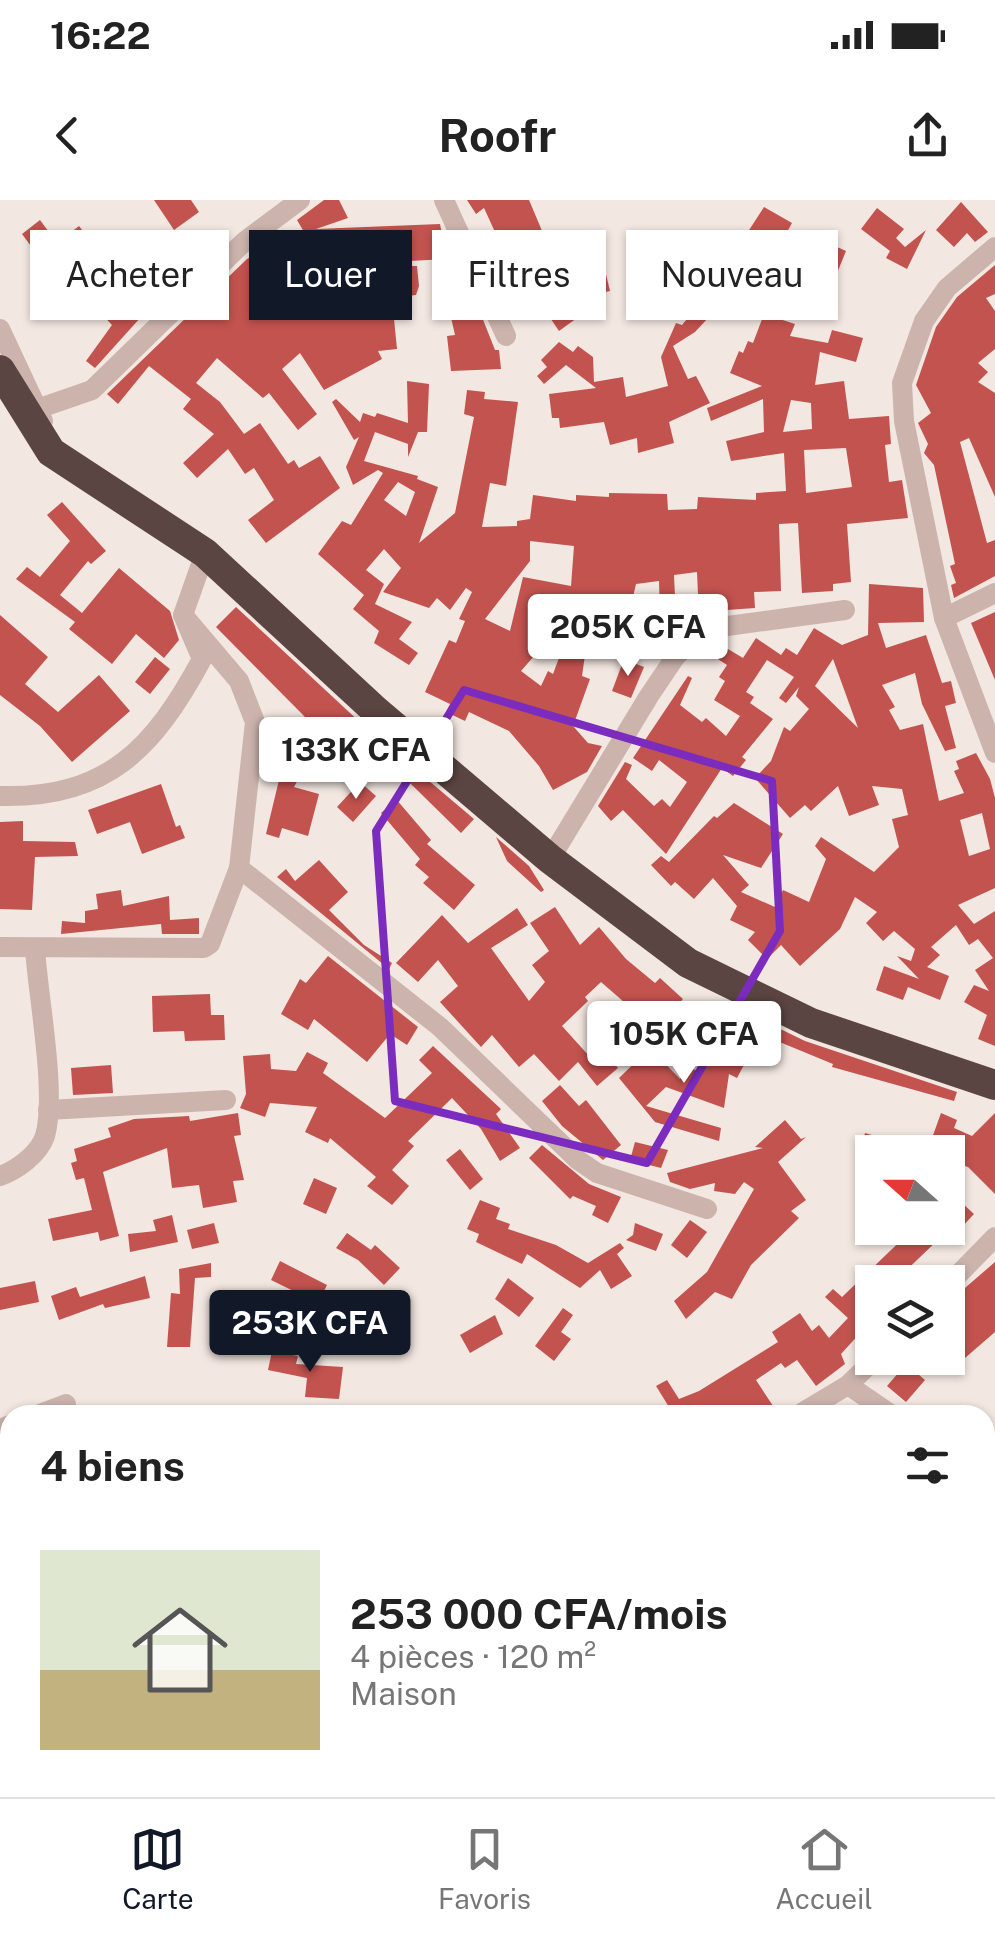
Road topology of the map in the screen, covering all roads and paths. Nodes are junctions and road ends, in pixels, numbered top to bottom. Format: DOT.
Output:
graph roads {
  1 [pos="300,200"];
  2 [pos="444,200"];
  3 [pos="995,247"];
  4 [pos="0,330"];
  5 [pos="506,336"];
  6 [pos="0,370"];
  7 [pos="40,408"];
  8 [pos="51,452"];
  9 [pos="205,554"];
  10 [pos="995,594"];
  11 [pos="845,610"];
  12 [pos="183,615"];
  13 [pos="944,618"];
  14 [pos="995,753"];
  15 [pos="0,796"];
  16 [pos="550,859"];
  17 [pos="239,868"];
  18 [pos="0,946"];
  19 [pos="34,949"];
  20 [pos="995,1086"];
  21 [pos="226,1100"];
  22 [pos="48,1110"];
  23 [pos="0,1176"];
  24 [pos="708,1209"];
  25 [pos="995,1236"];
  26 [pos="965,1267"];
  27 [pos="858,1375"];
  28 [pos="848,1385"];
  29 [pos="815,1405"];
  30 [pos="877,1405"];
  1 -- 7 [label="street"];
  2 -- 5 [label="street"];
  3 -- 13 [label="street"];
  4 -- 7 [label="street"];
  6 -- 8 [label="highway"];
  7 -- 8 [label="street"];
  8 -- 9 [label="highway"];
  9 -- 12 [label="street"];
  9 -- 16 [label="highway"];
  10 -- 13 [label="street"];
  11 -- 16 [label="street"];
  12 -- 15 [label="street"];
  12 -- 17 [label="street"];
  13 -- 14 [label="street"];
  16 -- 20 [label="highway"];
  17 -- 19 [label="street"];
  17 -- 24 [label="street"];
  18 -- 19 [label="street"];
  19 -- 22 [label="street"];
  21 -- 22 [label="street"];
  22 -- 23 [label="street"];
  25 -- 26 [label="street"];
  27 -- 28 [label="street"];
  28 -- 29 [label="street"];
  28 -- 30 [label="street"];
}
